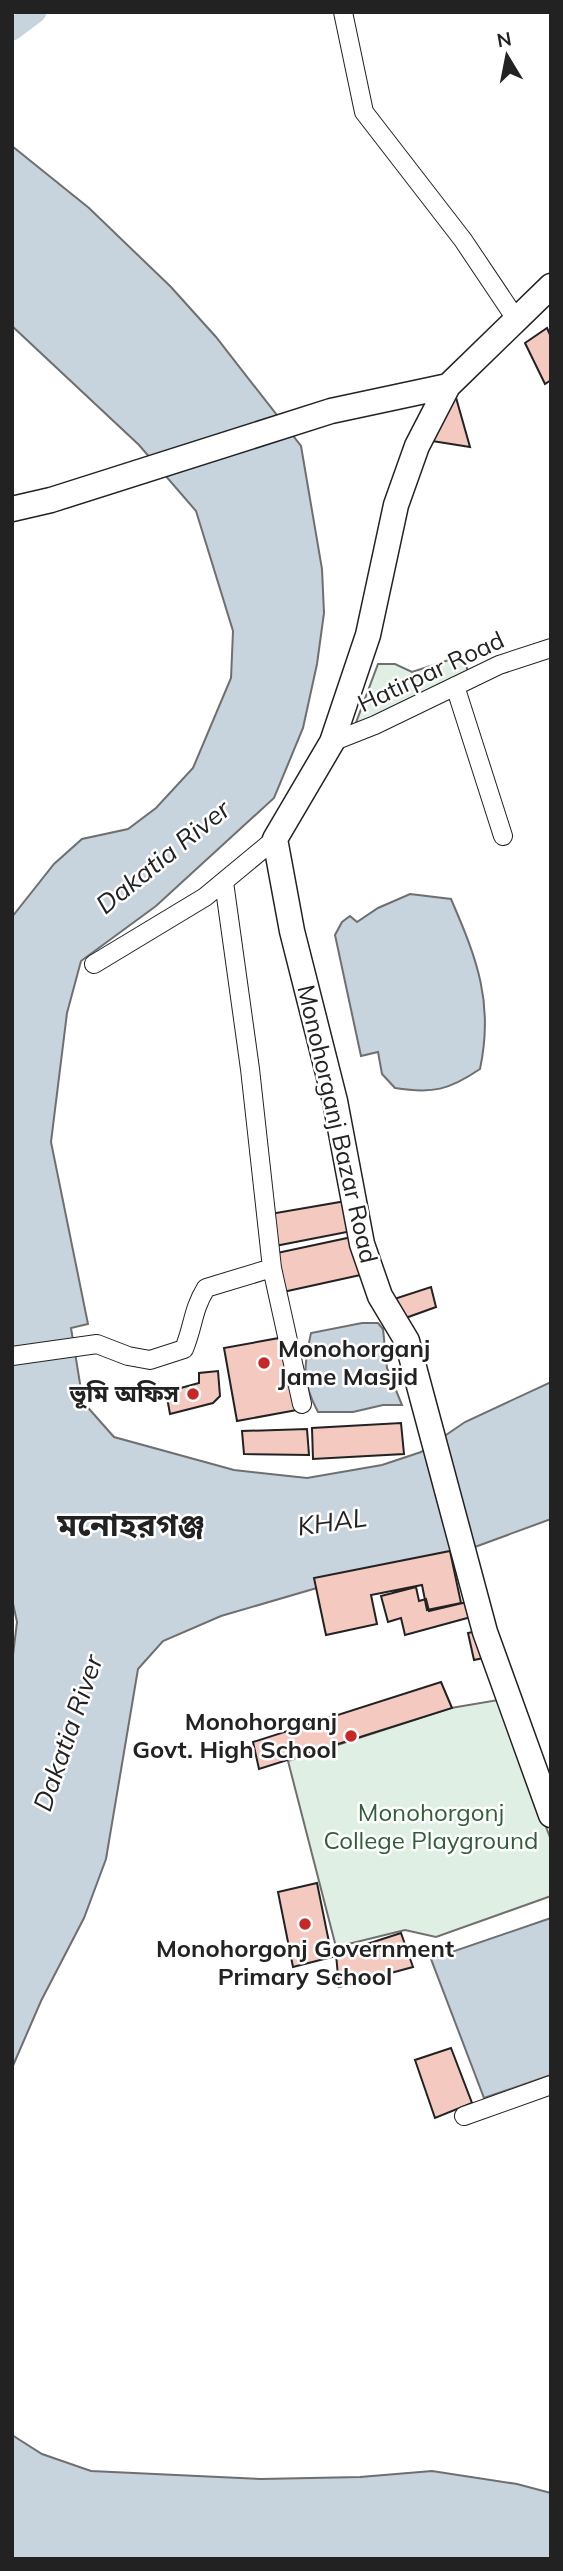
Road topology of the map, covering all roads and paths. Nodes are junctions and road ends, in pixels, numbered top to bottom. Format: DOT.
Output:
graph roads {
  1 [pos="343,12"];
  2 [pos="551,286"];
  3 [pos="516,319"];
  4 [pos="448,386"];
  5 [pos="12,509"];
  6 [pos="551,648"];
  7 [pos="455,686"];
  8 [pos="331,742"];
  9 [pos="503,836"];
  10 [pos="275,839"];
  11 [pos="224,882"];
  12 [pos="94,964"];
  13 [pos="272,1268"];
  14 [pos="12,1356"];
  15 [pos="302,1404"];
  16 [pos="551,1815"];
  17 [pos="551,2085"];
  18 [pos="464,2116"];
  1 -- 3 [label="street"];
  2 -- 3 [label="street"];
  3 -- 4 [label="street"];
  4 -- 5 [label="street"];
  4 -- 8 [label="street"];
  6 -- 7 [label="street, Hatirpar Road"];
  7 -- 8 [label="street, Hatirpar Road"];
  7 -- 9 [label="street"];
  8 -- 10 [label="street"];
  10 -- 11 [label="street"];
  10 -- 16 [label="street, Monohorganj Bazar Road"];
  11 -- 12 [label="street"];
  11 -- 13 [label="street"];
  13 -- 14 [label="street"];
  13 -- 15 [label="street"];
  17 -- 18 [label="street"];
}
